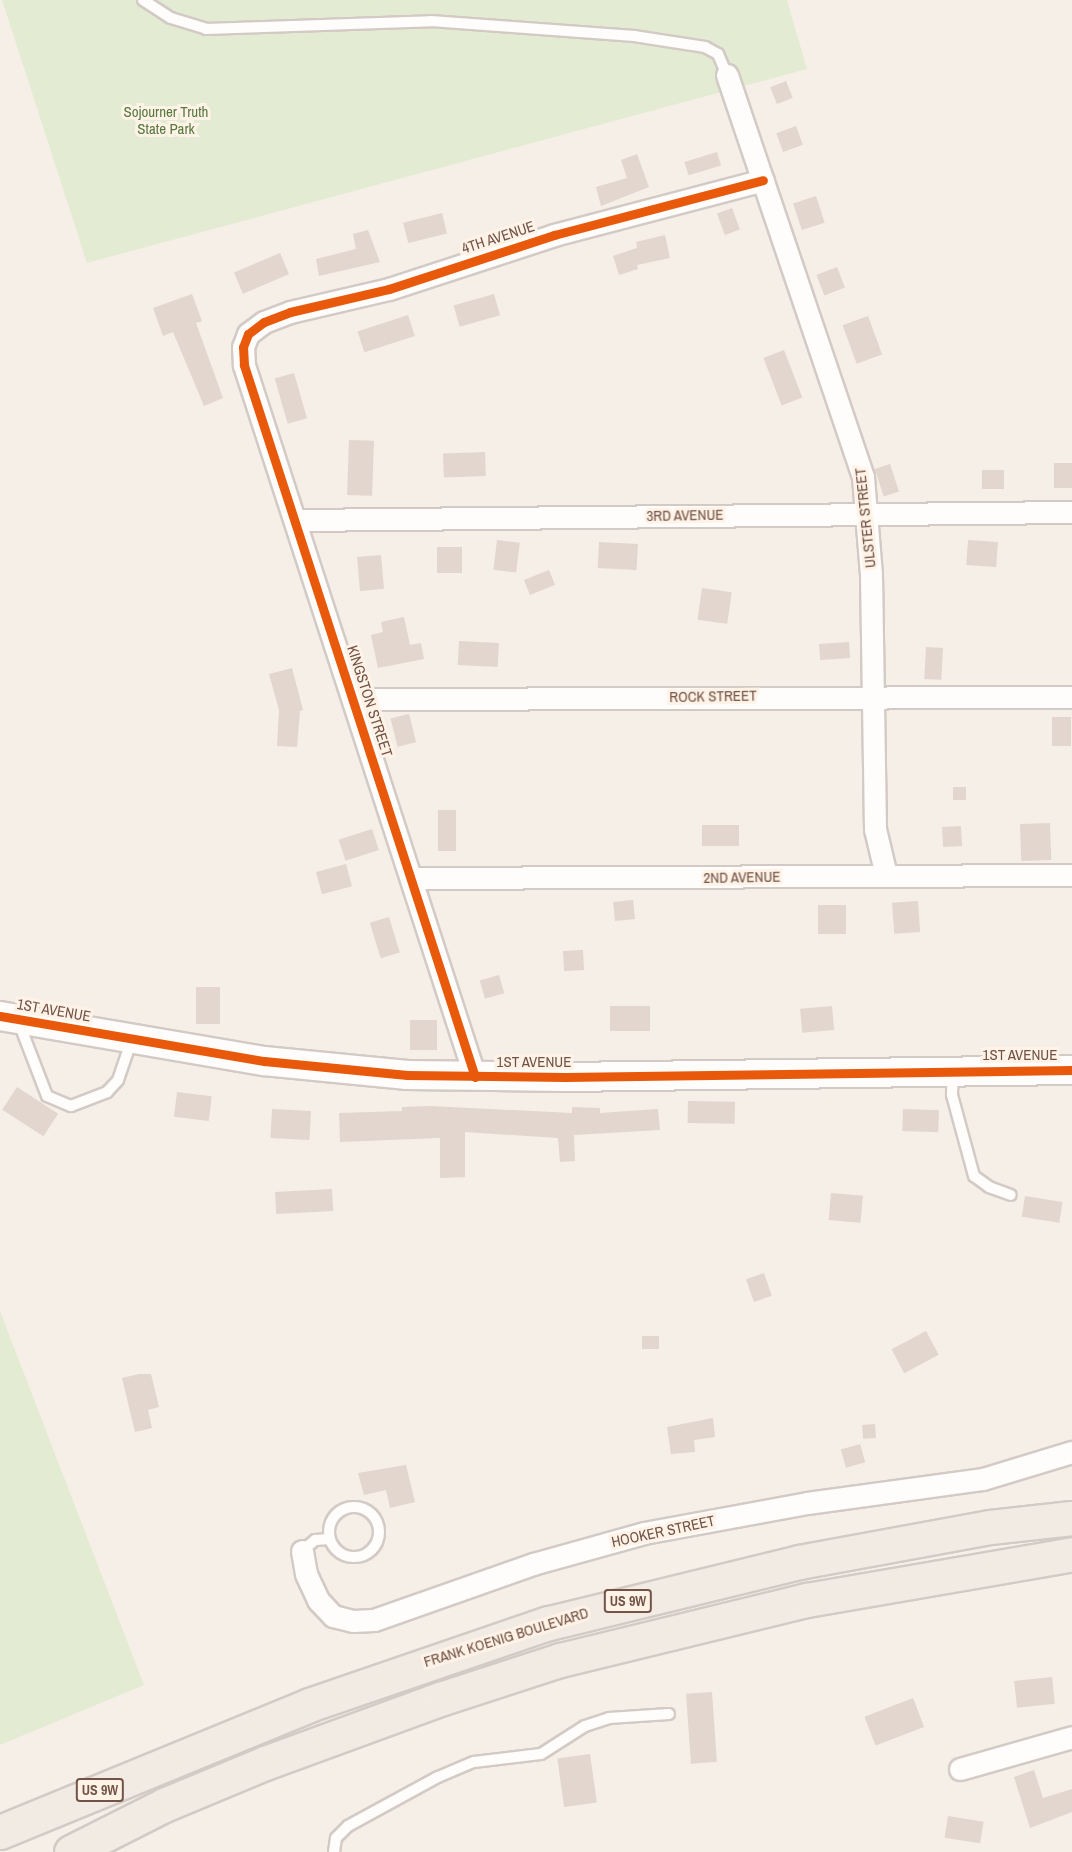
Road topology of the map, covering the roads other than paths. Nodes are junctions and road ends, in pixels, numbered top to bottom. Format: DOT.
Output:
graph roads {
  1 [pos="143,0"];
  2 [pos="727,75"];
  3 [pos="763,180"];
  4 [pos="248,334"];
  5 [pos="1072,512"];
  6 [pos="867,513"];
  7 [pos="297,520"];
  8 [pos="873,696"];
  9 [pos="1072,696"];
  10 [pos="353,699"];
  11 [pos="886,875"];
  12 [pos="1072,875"];
  13 [pos="413,878"];
  14 [pos="9,1017"];
  15 [pos="132,1038"];
  16 [pos="954,1070"];
  17 [pos="1072,1070"];
  18 [pos="475,1077"];
  19 [pos="1011,1195"];
  20 [pos="1072,1452"];
  21 [pos="1072,1518"];
  22 [pos="330,1539"];
  23 [pos="302,1551"];
  24 [pos="1072,1554"];
  25 [pos="669,1714"];
  26 [pos="1072,1737"];
  27 [pos="960,1769"];
  28 [pos="0,1832"];
  29 [pos="71,1852"];
  30 [pos="334,1852"];
  1 -- 2 [label="lane"];
  2 -- 3 [label="street, ULSTER STREET"];
  3 -- 4 [label="street, 4TH AVENUE"];
  3 -- 6 [label="street, ULSTER STREET"];
  4 -- 7 [label="street, KINGSTON STREET"];
  5 -- 6 [label="street, 3RD AVENUE"];
  6 -- 7 [label="street, 3RD AVENUE"];
  6 -- 8 [label="street, ULSTER STREET"];
  7 -- 10 [label="street, KINGSTON STREET"];
  8 -- 9 [label="street, ROCK STREET"];
  8 -- 10 [label="street, ROCK STREET"];
  8 -- 11 [label="street, ULSTER STREET"];
  10 -- 13 [label="street, KINGSTON STREET"];
  11 -- 12 [label="street, 2ND AVENUE"];
  11 -- 13 [label="street, 2ND AVENUE"];
  13 -- 18 [label="street, KINGSTON STREET"];
  14 -- 15 [label="street, 1ST AVENUE"];
  14 -- 15 [label="lane"];
  15 -- 18 [label="street, 1ST AVENUE"];
  16 -- 17 [label="street, 1ST AVENUE"];
  16 -- 18 [label="street, 1ST AVENUE"];
  16 -- 19 [label="lane"];
  20 -- 23 [label="street, HOOKER STREET"];
  21 -- 28 [label="main road, FRANK KOENIG BOULEVARD / US 9W"];
  22 -- 22 [label="lane"];
  22 -- 23 [label="lane"];
  24 -- 29 [label="main road, US 9W"];
  25 -- 30 [label="lane"];
  26 -- 27 [label="street"];
}
